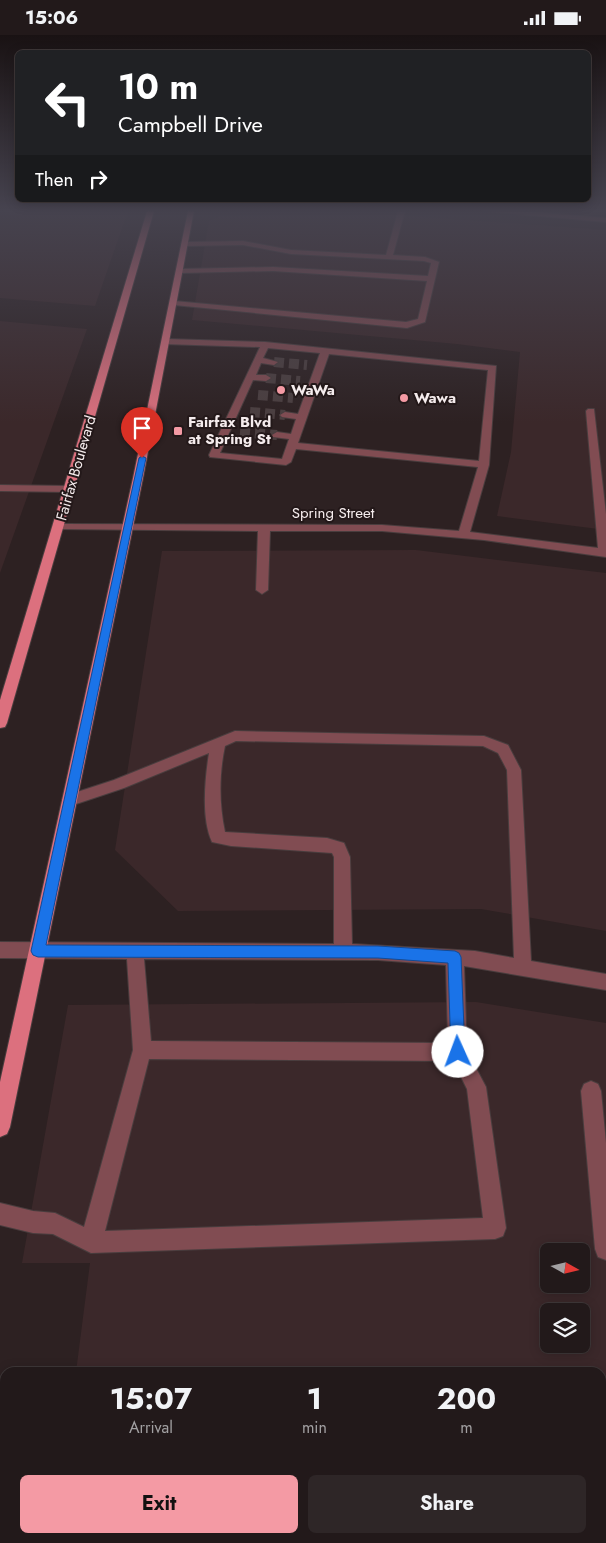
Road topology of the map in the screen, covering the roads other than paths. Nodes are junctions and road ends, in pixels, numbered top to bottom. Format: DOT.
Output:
graph roads {
  1 [pos="130,281"];
  2 [pos="178,281"];
  3 [pos="431,281"];
  4 [pos="174,303"];
  5 [pos="166,342"];
  6 [pos="264,345"];
  7 [pos="326,350"];
  8 [pos="258,360"];
  9 [pos="274,362"];
  10 [pos="307,365"];
  11 [pos="320,366"];
  12 [pos="250,377"];
  13 [pos="266,378"];
  14 [pos="591,411"];
  15 [pos="285,415"];
  16 [pos="302,417"];
  17 [pos="225,431"];
  18 [pos="240,432"];
  19 [pos="277,435"];
  20 [pos="293,441"];
  21 [pos="484,465"];
  22 [pos="0,488"];
  23 [pos="70,489"];
  24 [pos="59,527"];
  25 [pos="128,527"];
  26 [pos="264,527"];
  27 [pos="464,534"];
  28 [pos="605,553"];
  29 [pos="262,590"];
  30 [pos="0,723"];
  31 [pos="219,743"];
  32 [pos="70,800"];
  33 [pos="0,951"];
  34 [pos="38,951"];
  35 [pos="135,951"];
  36 [pos="344,952"];
  37 [pos="455,957"];
  38 [pos="523,967"];
  39 [pos="606,982"];
  40 [pos="142,1050"];
  41 [pos="458,1052"];
  42 [pos="591,1091"];
  43 [pos="0,1127"];
  44 [pos="0,1214"];
  45 [pos="91,1242"];
  46 [pos="606,1249"];
  1 -- 23 [label="main road, Fairfax Boulevard"];
  2 -- 4 [label="main road"];
  3 -- 4 [label="street"];
  4 -- 5 [label="main road"];
  5 -- 6 [label="street"];
  5 -- 25 [label="main road"];
  6 -- 7 [label="street"];
  6 -- 8 [label="street"];
  7 -- 11 [label="street"];
  7 -- 21 [label="street"];
  8 -- 9 [label="street"];
  8 -- 12 [label="street"];
  10 -- 11 [label="street"];
  11 -- 16 [label="street"];
  12 -- 13 [label="street"];
  12 -- 17 [label="street"];
  14 -- 28 [label="street"];
  15 -- 16 [label="street"];
  16 -- 20 [label="street"];
  17 -- 18 [label="street"];
  17 -- 20 [label="street"];
  19 -- 20 [label="street"];
  20 -- 21 [label="street"];
  21 -- 27 [label="street"];
  22 -- 23 [label="street"];
  23 -- 24 [label="main road, Fairfax Boulevard"];
  24 -- 25 [label="street, Spring Street"];
  24 -- 30 [label="main road, Fairfax Boulevard"];
  25 -- 26 [label="street, Spring Street"];
  25 -- 32 [label="main road"];
  26 -- 27 [label="street, Spring Street"];
  26 -- 29 [label="street"];
  27 -- 28 [label="street, Spring Street"];
  31 -- 32 [label="street"];
  31 -- 36 [label="street"];
  31 -- 38 [label="street"];
  32 -- 34 [label="main road"];
  33 -- 34 [label="street"];
  34 -- 35 [label="street"];
  34 -- 43 [label="main road"];
  35 -- 36 [label="street"];
  35 -- 40 [label="street"];
  36 -- 37 [label="street"];
  37 -- 38 [label="street"];
  37 -- 41 [label="street"];
  38 -- 39 [label="street"];
  40 -- 41 [label="street"];
  40 -- 45 [label="street"];
  41 -- 45 [label="street"];
  42 -- 46 [label="street"];
  44 -- 45 [label="street"];
}
